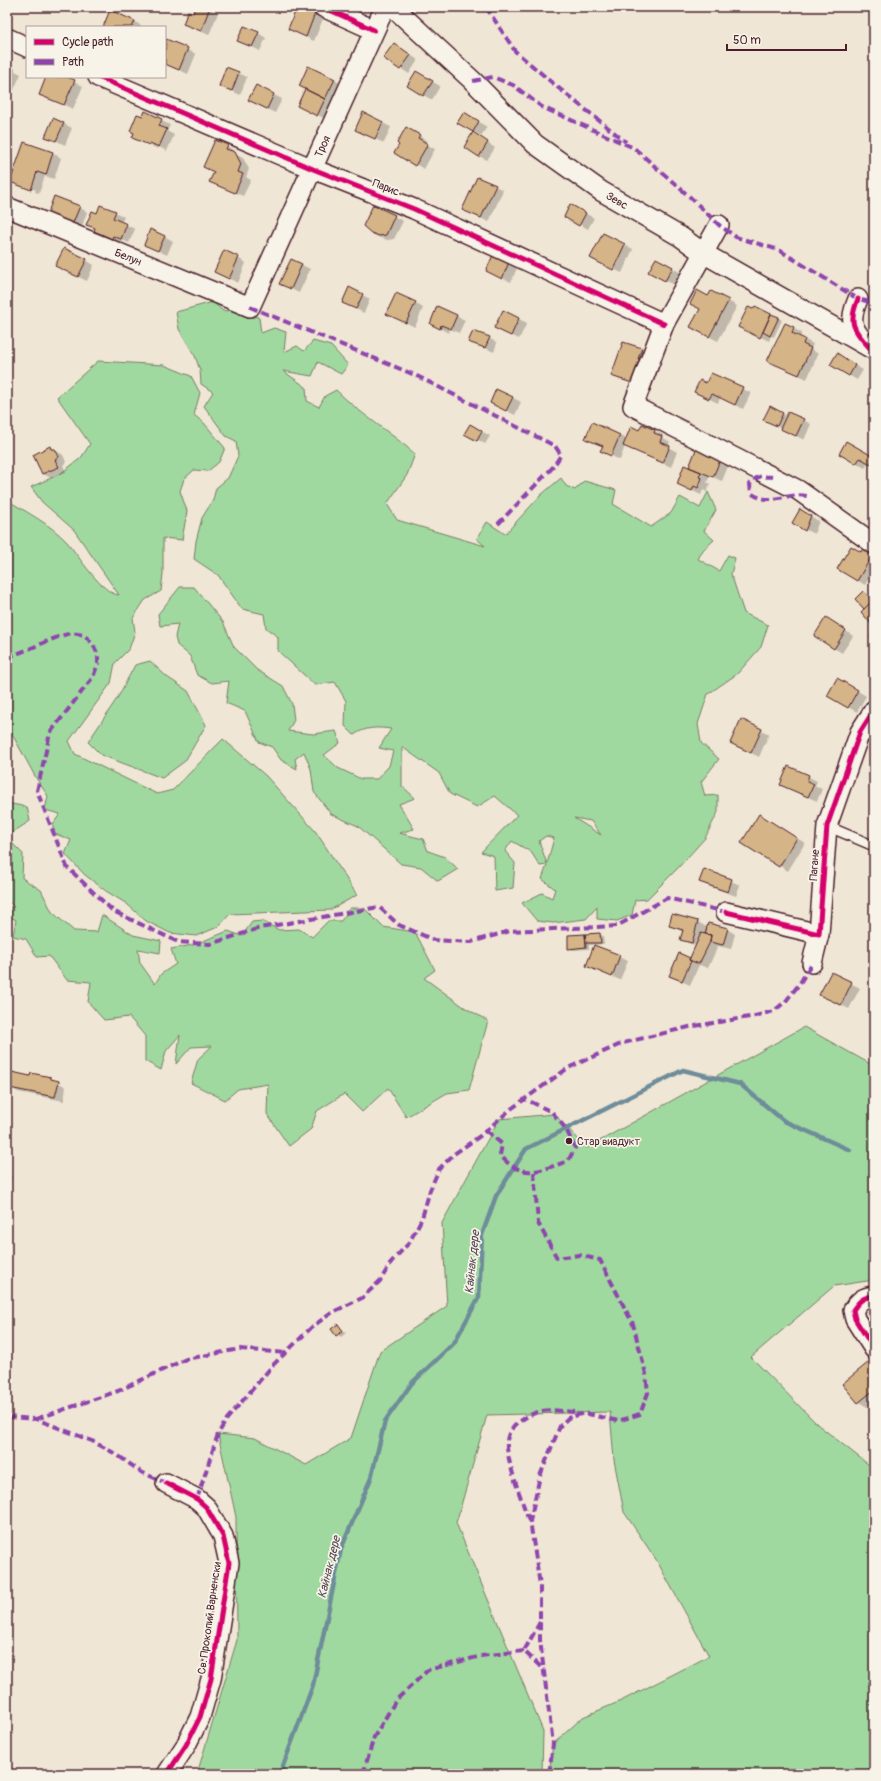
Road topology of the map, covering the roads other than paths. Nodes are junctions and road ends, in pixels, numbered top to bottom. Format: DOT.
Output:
graph roads {
  1 [pos="323,7"];
  2 [pos="385,7"];
  3 [pos="393,7"];
  4 [pos="374,30"];
  5 [pos="7,38"];
  6 [pos="26,47"];
  7 [pos="100,78"];
  8 [pos="313,169"];
  9 [pos="7,207"];
  10 [pos="719,225"];
  11 [pos="704,253"];
  12 [pos="858,299"];
  13 [pos="250,307"];
  14 [pos="664,324"];
  15 [pos="871,348"];
  16 [pos="874,544"];
  17 [pos="874,710"];
  18 [pos="867,735"];
  19 [pos="827,826"];
  20 [pos="874,846"];
  21 [pos="726,912"];
  22 [pos="819,934"];
  23 [pos="812,963"];
  24 [pos="874,1296"];
  25 [pos="874,1349"];
  26 [pos="166,1483"];
  27 [pos="167,1774"];
  1 -- 4 [label="street"];
  2 -- 4 [label="street, Троя"];
  3 -- 11 [label="street, Зевс"];
  4 -- 8 [label="street, Троя"];
  5 -- 6 [label="street"];
  7 -- 8 [label="street, Парис"];
  8 -- 13 [label="street, Троя"];
  8 -- 14 [label="street, Парис"];
  9 -- 13 [label="street, Белун"];
  10 -- 11 [label="street"];
  11 -- 14 [label="street"];
  11 -- 15 [label="street, Зевс"];
  12 -- 15 [label="street"];
  14 -- 16 [label="street"];
  17 -- 18 [label="street, Пагане"];
  18 -- 19 [label="street, Пагане"];
  19 -- 20 [label="lane"];
  19 -- 22 [label="street, Пагане"];
  21 -- 22 [label="street"];
  22 -- 23 [label="street, Пагане"];
  24 -- 25 [label="street"];
  26 -- 27 [label="street, Св. Прокопий Варненски"];
}
